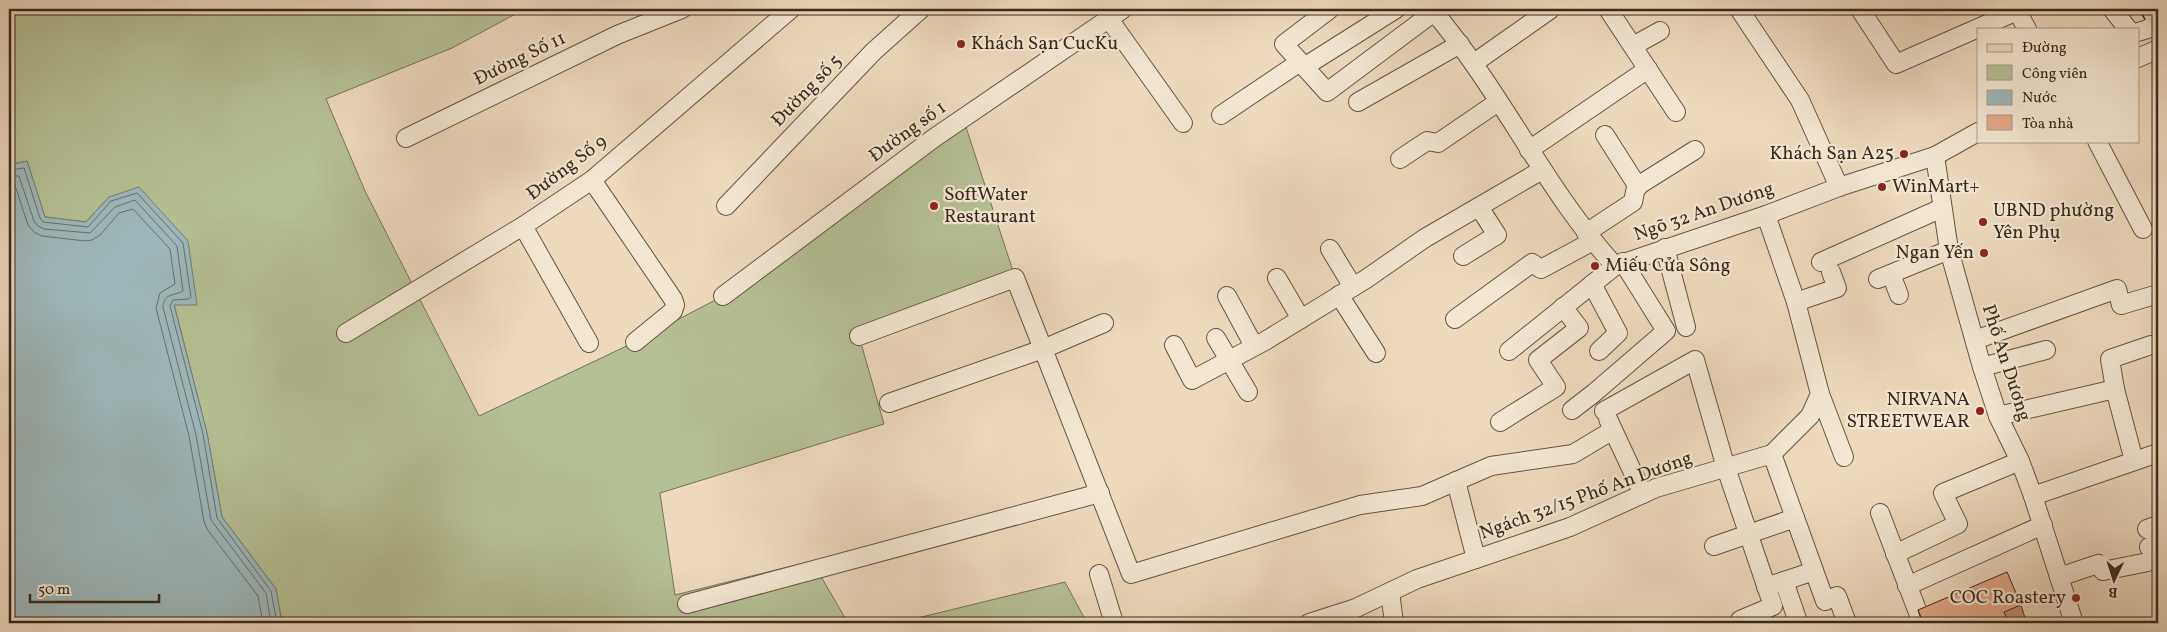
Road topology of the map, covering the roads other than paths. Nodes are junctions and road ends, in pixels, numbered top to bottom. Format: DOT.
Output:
graph roads {
  1 [pos="682,9"];
  2 [pos="791,9"];
  3 [pos="921,9"];
  4 [pos="1330,9"];
  5 [pos="1396,9"];
  6 [pos="1551,9"];
  7 [pos="1608,9"];
  8 [pos="1739,9"];
  9 [pos="1860,9"];
  10 [pos="2112,9"];
  11 [pos="2152,9"];
  12 [pos="1433,10"];
  13 [pos="1116,14"];
  14 [pos="2158,20"];
  15 [pos="1978,28"];
  16 [pos="2026,28"];
  17 [pos="2127,28"];
  18 [pos="1977,29"];
  19 [pos="2140,31"];
  20 [pos="1660,32"];
  21 [pos="1460,44"];
  22 [pos="1633,46"];
  23 [pos="1474,63"];
  24 [pos="1302,65"];
  25 [pos="1648,69"];
  26 [pos="1358,102"];
  27 [pos="1498,102"];
  28 [pos="1676,112"];
  29 [pos="1221,115"];
  30 [pos="1183,123"];
  31 [pos="1977,133"];
  32 [pos="1605,135"];
  33 [pos="406,138"];
  34 [pos="2098,142"];
  35 [pos="1529,150"];
  36 [pos="1695,150"];
  37 [pos="1936,156"];
  38 [pos="1400,159"];
  39 [pos="1542,170"];
  40 [pos="592,180"];
  41 [pos="1638,187"];
  42 [pos="1839,187"];
  43 [pos="726,206"];
  44 [pos="1479,208"];
  45 [pos="1942,208"];
  46 [pos="1766,214"];
  47 [pos="523,226"];
  48 [pos="2143,229"];
  49 [pos="1590,237"];
  50 [pos="1665,248"];
  51 [pos="1330,249"];
  52 [pos="1950,250"];
  53 [pos="1463,256"];
  54 [pos="1619,264"];
  55 [pos="1277,278"];
  56 [pos="1592,284"];
  57 [pos="1346,291"];
  58 [pos="2158,294"];
  59 [pos="1899,295"];
  60 [pos="723,296"];
  61 [pos="1227,296"];
  62 [pos="1796,302"];
  63 [pos="1563,307"];
  64 [pos="1455,318"];
  65 [pos="1301,319"];
  66 [pos="1104,323"];
  67 [pos="1686,327"];
  68 [pos="346,333"];
  69 [pos="859,336"];
  70 [pos="1216,338"];
  71 [pos="1975,340"];
  72 [pos="635,342"];
  73 [pos="589,343"];
  74 [pos="1174,345"];
  75 [pos="2151,345"];
  76 [pos="1254,346"];
  77 [pos="1043,350"];
  78 [pos="2046,350"];
  79 [pos="1509,351"];
  80 [pos="1599,351"];
  81 [pos="1376,353"];
  82 [pos="1229,360"];
  83 [pos="1982,367"];
  84 [pos="2115,389"];
  85 [pos="1248,392"];
  86 [pos="1594,393"];
  87 [pos="1820,394"];
  88 [pos="889,403"];
  89 [pos="1572,410"];
  90 [pos="1604,411"];
  91 [pos="1998,416"];
  92 [pos="1500,422"];
  93 [pos="1613,430"];
  94 [pos="2158,452"];
  95 [pos="1772,454"];
  96 [pos="1844,457"];
  97 [pos="2020,461"];
  98 [pos="2134,461"];
  99 [pos="1726,468"];
  100 [pos="1456,481"];
  101 [pos="1100,494"];
  102 [pos="1643,494"];
  103 [pos="2033,496"];
  104 [pos="1880,513"];
  105 [pos="1795,518"];
  106 [pos="2043,525"];
  107 [pos="1748,535"];
  108 [pos="1714,546"];
  109 [pos="2152,551"];
  110 [pos="1894,554"];
  111 [pos="1476,559"];
  112 [pos="1814,571"];
  113 [pos="1099,574"];
  114 [pos="2059,576"];
  115 [pos="1784,581"];
  116 [pos="1907,586"];
  117 [pos="1766,587"];
  118 [pos="1390,592"];
  119 [pos="687,604"];
  120 [pos="1797,619"];
  121 [pos="1740,620"];
  122 [pos="1114,623"];
  123 [pos="1309,623"];
  124 [pos="1394,623"];
  125 [pos="1847,623"];
  126 [pos="1922,623"];
  127 [pos="2074,623"];
  1 -- 33 [label="street, Đường Số 11"];
  2 -- 40 [label="street, Đường Số 9"];
  3 -- 43 [label="street, Đường số 5"];
  4 -- 24 [label="street"];
  5 -- 24 [label="street"];
  6 -- 23 [label="street"];
  7 -- 22 [label="street"];
  8 -- 42 [label="street"];
  9 -- 18 [label="street"];
  10 -- 17 [label="street"];
  11 -- 14 [label="main road"];
  12 -- 21 [label="street"];
  12 -- 24 [label="street"];
  13 -- 30 [label="street"];
  13 -- 60 [label="street, Đường số 1"];
  14 -- 19 [label="street"];
  15 -- 16 [label="street"];
  20 -- 22 [label="street"];
  21 -- 23 [label="street"];
  21 -- 26 [label="street"];
  22 -- 25 [label="street"];
  23 -- 27 [label="street"];
  24 -- 29 [label="street"];
  25 -- 28 [label="street"];
  25 -- 35 [label="street"];
  27 -- 35 [label="street"];
  27 -- 38 [label="street"];
  31 -- 37 [label="street"];
  32 -- 41 [label="street"];
  34 -- 48 [label="street"];
  35 -- 39 [label="street"];
  36 -- 41 [label="street"];
  37 -- 42 [label="street, Ngõ 32 An Dương"];
  37 -- 45 [label="street, Phố An Dương"];
  39 -- 44 [label="street"];
  39 -- 49 [label="street"];
  40 -- 47 [label="street, Đường Số 9"];
  40 -- 72 [label="street"];
  41 -- 49 [label="street"];
  42 -- 46 [label="street, Ngõ 32 An Dương"];
  44 -- 53 [label="street"];
  44 -- 57 [label="street"];
  45 -- 52 [label="street, Phố An Dương"];
  45 -- 62 [label="street"];
  46 -- 50 [label="street, Ngõ 32 An Dương"];
  46 -- 62 [label="street"];
  47 -- 68 [label="street, Đường Số 9"];
  47 -- 73 [label="street"];
  49 -- 54 [label="street"];
  49 -- 64 [label="street"];
  50 -- 54 [label="street, Ngõ 32 An Dương"];
  50 -- 67 [label="street"];
  51 -- 57 [label="street"];
  52 -- 59 [label="street"];
  52 -- 71 [label="street, Phố An Dương"];
  54 -- 56 [label="street, Ngõ 32 An Dương"];
  54 -- 86 [label="street"];
  55 -- 65 [label="street"];
  56 -- 63 [label="street, Ngõ 32 An Dương"];
  56 -- 80 [label="street"];
  57 -- 65 [label="street"];
  57 -- 81 [label="street"];
  58 -- 71 [label="street"];
  61 -- 76 [label="street"];
  62 -- 87 [label="street"];
  63 -- 79 [label="street, Ngõ 32 An Dương"];
  63 -- 92 [label="street"];
  65 -- 76 [label="street"];
  66 -- 77 [label="street"];
  69 -- 77 [label="street"];
  70 -- 82 [label="street"];
  71 -- 83 [label="street, Phố An Dương"];
  74 -- 82 [label="street"];
  75 -- 84 [label="street"];
  76 -- 82 [label="street"];
  77 -- 88 [label="street"];
  77 -- 101 [label="street"];
  78 -- 83 [label="street"];
  82 -- 85 [label="street"];
  83 -- 91 [label="street, Phố An Dương"];
  84 -- 91 [label="street"];
  84 -- 98 [label="street"];
  86 -- 89 [label="street"];
  86 -- 90 [label="street"];
  87 -- 95 [label="street, Ngách 32/15 Phố An Dương"];
  87 -- 96 [label="street"];
  90 -- 93 [label="street"];
  90 -- 99 [label="street"];
  91 -- 97 [label="street, Phố An Dương"];
  93 -- 100 [label="street"];
  93 -- 102 [label="street"];
  94 -- 98 [label="street"];
  95 -- 99 [label="street, Ngách 32/15 Phố An Dương"];
  95 -- 105 [label="street"];
  97 -- 103 [label="street, Phố An Dương"];
  97 -- 110 [label="street"];
  98 -- 103 [label="street"];
  99 -- 102 [label="street, Ngách 32/15 Phố An Dương"];
  99 -- 107 [label="street"];
  100 -- 101 [label="street"];
  100 -- 111 [label="street"];
  101 -- 119 [label="street"];
  102 -- 111 [label="street, Ngách 32/15 Phố An Dương"];
  103 -- 106 [label="street, Phố An Dương"];
  104 -- 110 [label="street"];
  105 -- 107 [label="street"];
  105 -- 112 [label="street"];
  106 -- 114 [label="street, Phố An Dương"];
  106 -- 116 [label="street"];
  107 -- 108 [label="street"];
  107 -- 117 [label="street"];
  109 -- 114 [label="street"];
  110 -- 116 [label="street"];
  111 -- 118 [label="street, Ngách 32/15 Phố An Dương"];
  112 -- 115 [label="street"];
  112 -- 125 [label="street"];
  113 -- 122 [label="street"];
  114 -- 127 [label="street, Phố An Dương"];
  115 -- 117 [label="street"];
  115 -- 120 [label="street"];
  116 -- 126 [label="street"];
  117 -- 121 [label="street"];
  118 -- 123 [label="street, Ngách 32/15 Phố An Dương"];
  118 -- 124 [label="street"];
}
